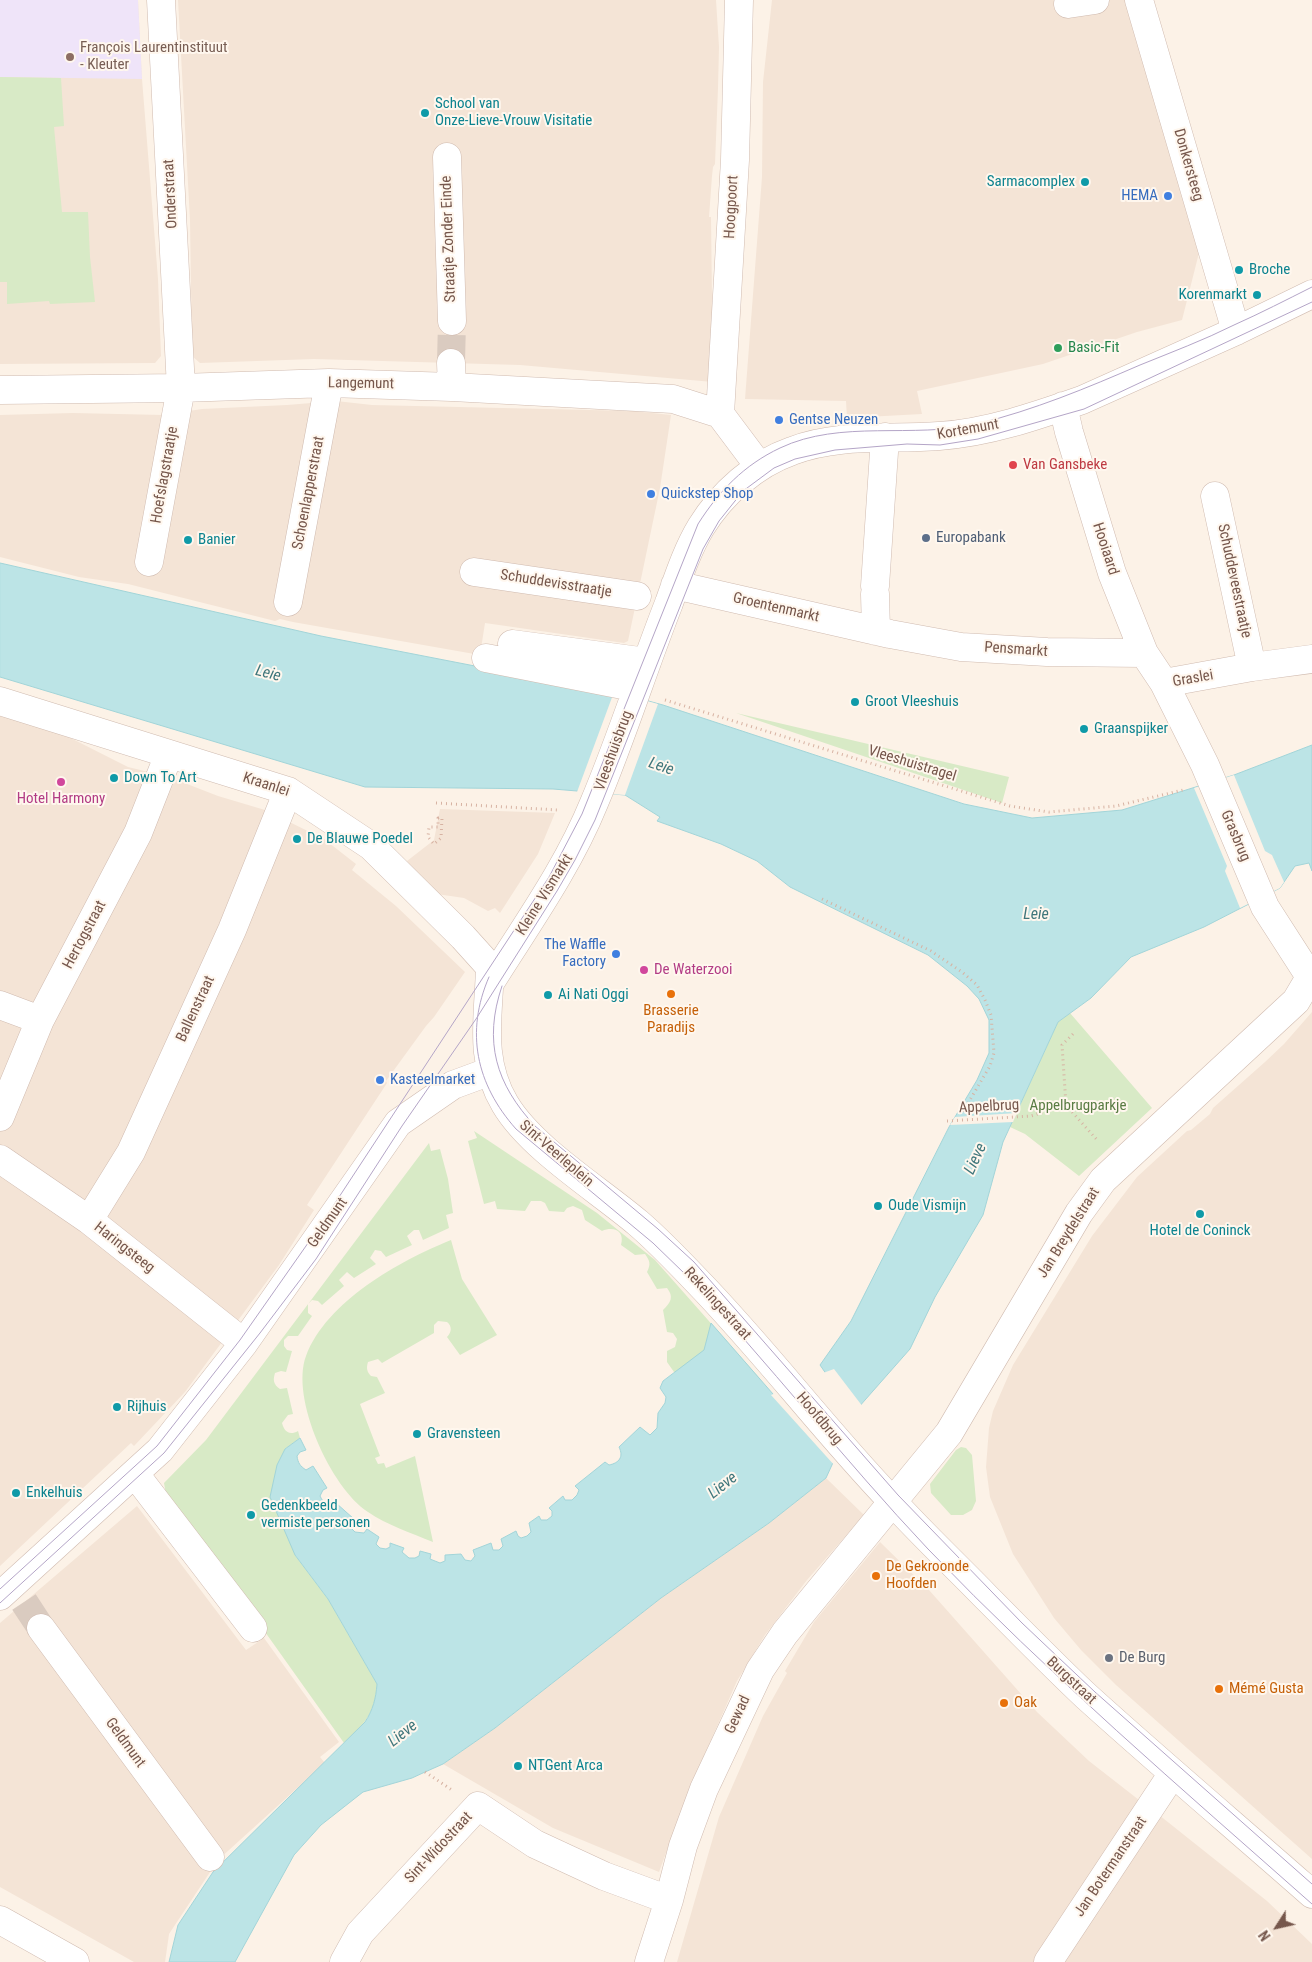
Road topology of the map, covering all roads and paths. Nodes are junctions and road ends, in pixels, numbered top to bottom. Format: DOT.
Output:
graph roads {
  1 [pos="161,0"];
  2 [pos="738,0"];
  3 [pos="1095,0"];
  4 [pos="1139,0"];
  5 [pos="1068,4"];
  6 [pos="447,157"];
  7 [pos="1312,294"];
  8 [pos="452,321"];
  9 [pos="1236,331"];
  10 [pos="329,383"];
  11 [pos="180,388"];
  12 [pos="0,390"];
  13 [pos="1063,406"];
  14 [pos="720,414"];
  15 [pos="894,437"];
  16 [pos="759,466"];
  17 [pos="1215,496"];
  18 [pos="149,562"];
  19 [pos="474,572"];
  20 [pos="675,585"];
  21 [pos="637,596"];
  22 [pos="288,602"];
  23 [pos="883,632"];
  24 [pos="512,644"];
  25 [pos="1144,653"];
  26 [pos="486,658"];
  27 [pos="1312,659"];
  28 [pos="647,662"];
  29 [pos="1252,667"];
  30 [pos="1164,684"];
  31 [pos="635,693"];
  32 [pos="662,699"];
  33 [pos="0,702"];
  34 [pos="169,754"];
  35 [pos="1205,765"];
  36 [pos="288,791"];
  37 [pos="1178,792"];
  38 [pos="436,803"];
  39 [pos="591,811"];
  40 [pos="434,844"];
  41 [pos="822,899"];
  42 [pos="490,983"];
  43 [pos="1307,983"];
  44 [pos="0,1005"];
  45 [pos="40,1020"];
  46 [pos="1073,1034"];
  47 [pos="491,1070"];
  48 [pos="1066,1105"];
  49 [pos="961,1115"];
  50 [pos="0,1117"];
  51 [pos="947,1121"];
  52 [pos="0,1159"];
  53 [pos="1119,1164"];
  54 [pos="89,1220"];
  55 [pos="639,1224"];
  56 [pos="244,1343"];
  57 [pos="791,1387"];
  58 [pos="846,1452"];
  59 [pos="135,1474"];
  60 [pos="893,1502"];
  61 [pos="9,1589"];
  62 [pos="41,1628"];
  63 [pos="253,1628"];
  64 [pos="1173,1773"];
  65 [pos="210,1857"];
  66 [pos="1312,1894"];
  67 [pos="669,1900"];
  68 [pos="0,1920"];
  69 [pos="75,1962"];
  70 [pos="344,1962"];
  71 [pos="649,1962"];
  72 [pos="1048,1962"];
  1 -- 11 [label="street, Onderstraat"];
  2 -- 14 [label="street, Hoogpoort"];
  3 -- 5 [label="street"];
  4 -- 9 [label="street, Donkersteeg"];
  6 -- 8 [label="street, Straatje Zonder Einde"];
  7 -- 9 [label="street"];
  9 -- 13 [label="street"];
  10 -- 11 [label="street, Langemunt"];
  10 -- 14 [label="street, Langemunt"];
  10 -- 22 [label="street, Schoenlapperstraat"];
  11 -- 12 [label="street, Langemunt"];
  11 -- 18 [label="street, Hoefslagstraatje"];
  13 -- 15 [label="street, Kortemunt"];
  13 -- 25 [label="street, Hooiaard"];
  14 -- 16 [label="street"];
  15 -- 16 [label="street"];
  15 -- 23 [label="street"];
  16 -- 20 [label="street"];
  17 -- 29 [label="street, Schuddeveestraatje"];
  19 -- 21 [label="street, Schuddevisstraatje"];
  20 -- 23 [label="street, Groentenmarkt"];
  20 -- 28 [label="street"];
  23 -- 25 [label="street, Pensmarkt"];
  24 -- 28 [label="street"];
  25 -- 30 [label="street, Hooiaard"];
  26 -- 31 [label="street"];
  27 -- 29 [label="street, Graslei"];
  28 -- 31 [label="street"];
  29 -- 30 [label="street, Graslei"];
  30 -- 35 [label="street, Graslei"];
  31 -- 39 [label="street, Vleeshuisbrug"];
  32 -- 37 [label="path, Vleeshuistragel"];
  33 -- 34 [label="street, Kraanlei"];
  34 -- 36 [label="street, Kraanlei"];
  34 -- 45 [label="street, Hertogstraat"];
  35 -- 43 [label="street, Grasbrug"];
  36 -- 42 [label="street, Kraanlei"];
  36 -- 54 [label="street, Ballenstraat"];
  38 -- 39 [label="path"];
  39 -- 42 [label="street, Kleine Vismarkt"];
  40 -- 40 [label="path"];
  41 -- 49 [label="path"];
  42 -- 47 [label="street"];
  43 -- 53 [label="street, Jan Breydelstraat"];
  44 -- 45 [label="street"];
  45 -- 50 [label="street, Hertogstraat"];
  46 -- 48 [label="path"];
  47 -- 55 [label="street, Sint-Veerleplein"];
  47 -- 56 [label="street, Geldmunt"];
  48 -- 51 [label="path, Appelbrug"];
  48 -- 53 [label="path"];
  52 -- 54 [label="street, Haringsteeg"];
  53 -- 60 [label="street, Jan Breydelstraat"];
  54 -- 56 [label="street, Haringsteeg"];
  55 -- 57 [label="street, Rekelingestraat"];
  56 -- 59 [label="street, Geldmunt"];
  57 -- 58 [label="street, Hoofdbrug"];
  58 -- 60 [label="street, Burgstraat"];
  59 -- 61 [label="street, Geldmunt"];
  59 -- 63 [label="street"];
  60 -- 64 [label="street, Burgstraat"];
  60 -- 67 [label="street, Gewad"];
  62 -- 65 [label="street, Geldmunt"];
  64 -- 66 [label="street, Burgstraat"];
  64 -- 72 [label="street, Jan Botermanstraat"];
  67 -- 70 [label="street, Sint-Widostraat"];
  67 -- 71 [label="street, Gewad"];
  68 -- 69 [label="street"];
}
